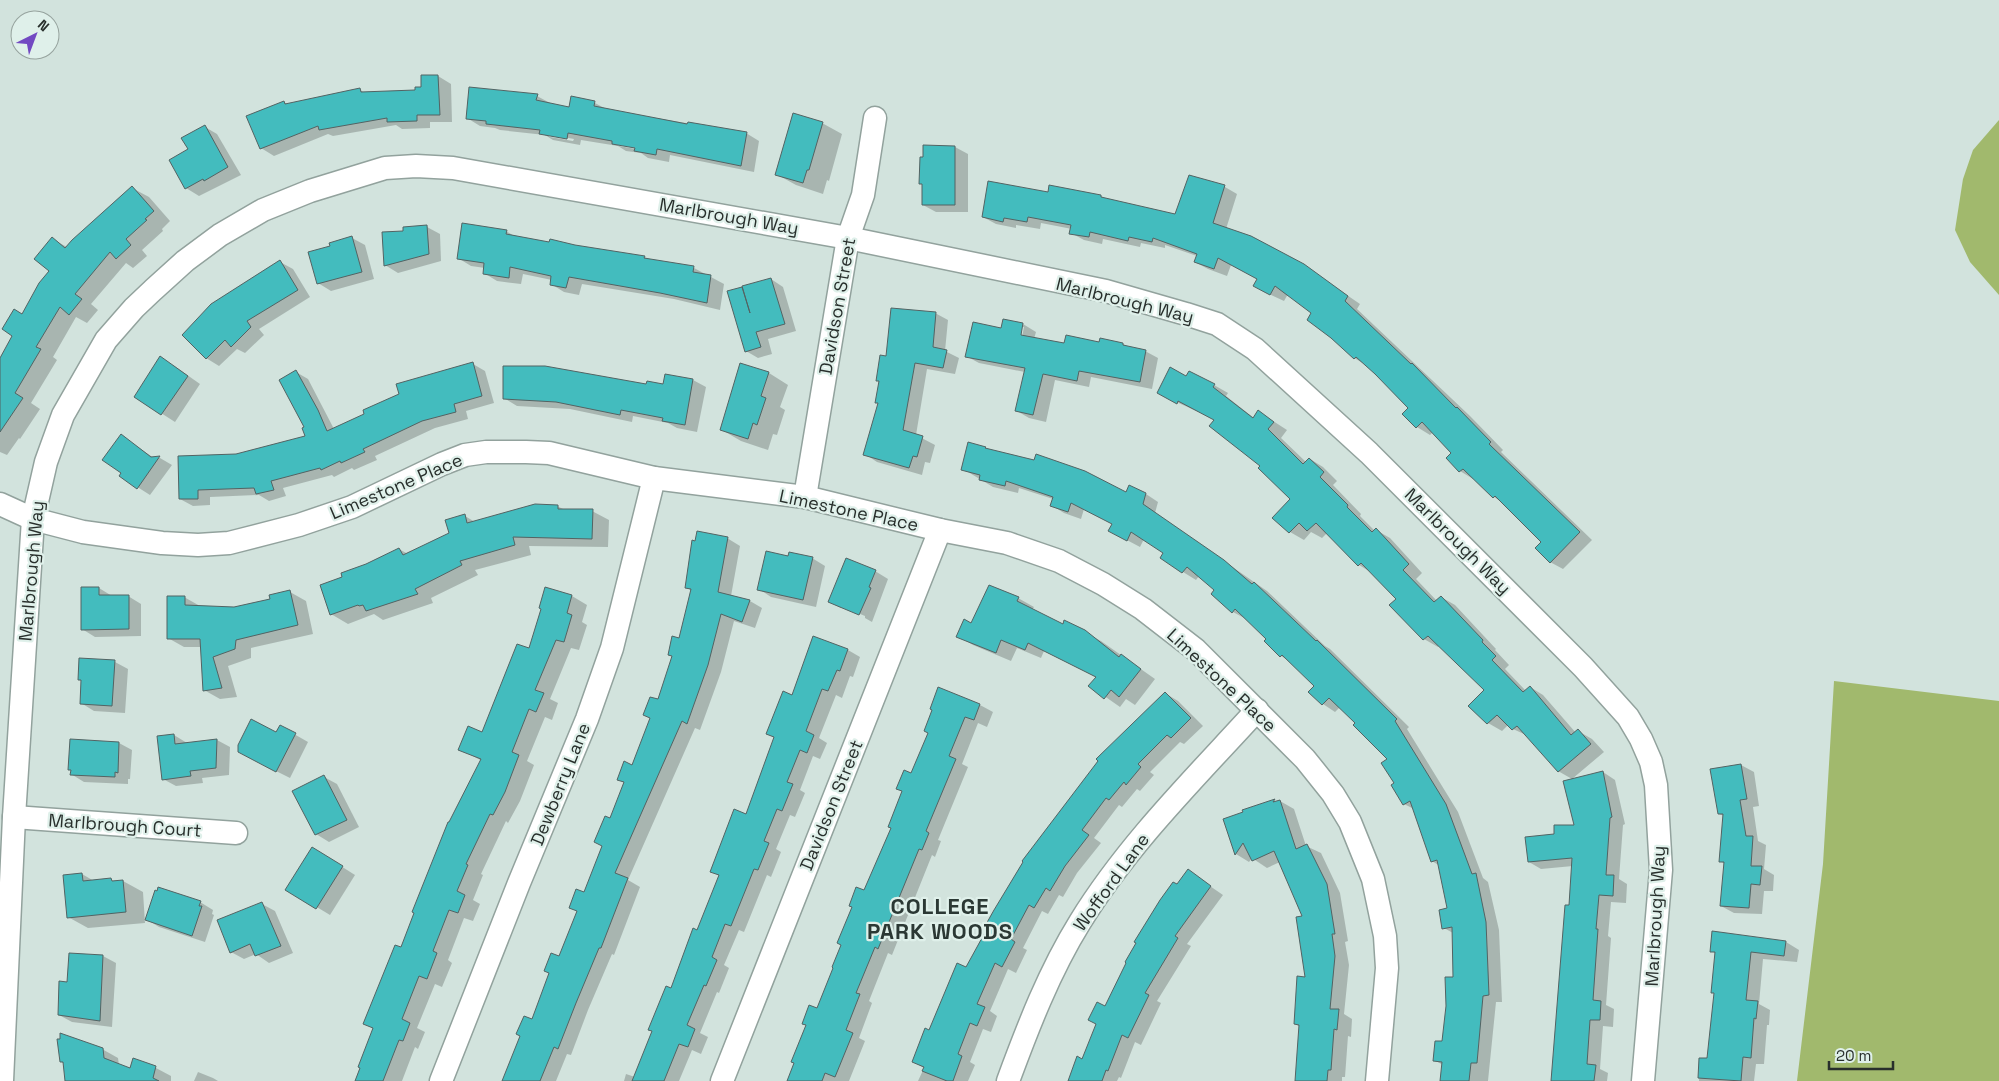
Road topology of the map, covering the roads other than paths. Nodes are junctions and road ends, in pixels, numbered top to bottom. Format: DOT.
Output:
graph roads {
  1 [pos="876,118"];
  2 [pos="848,238"];
  3 [pos="654,478"];
  4 [pos="805,497"];
  5 [pos="0,504"];
  6 [pos="33,519"];
  7 [pos="940,530"];
  8 [pos="1257,710"];
  9 [pos="14,817"];
  10 [pos="236,833"];
  11 [pos="2,1081"];
  12 [pos="441,1081"];
  13 [pos="722,1081"];
  14 [pos="1008,1081"];
  15 [pos="1377,1081"];
  16 [pos="1643,1081"];
  1 -- 2 [label="street, Davidson Street"];
  2 -- 4 [label="street, Davidson Street"];
  2 -- 6 [label="street, Marlbrough Way"];
  2 -- 16 [label="street, Marlbrough Way"];
  3 -- 4 [label="street, Limestone Place"];
  3 -- 6 [label="street, Limestone Place"];
  3 -- 12 [label="street, Dewberry Lane"];
  4 -- 7 [label="street, Limestone Place"];
  5 -- 6 [label="street, Limestone Place"];
  6 -- 9 [label="street, Marlbrough Way"];
  7 -- 8 [label="street, Limestone Place"];
  7 -- 13 [label="street, Davidson Street"];
  8 -- 14 [label="street, Wofford Lane"];
  8 -- 15 [label="street, Limestone Place"];
  9 -- 10 [label="street, Marlbrough Court"];
  9 -- 11 [label="street, Marlbrough Way"];
}
